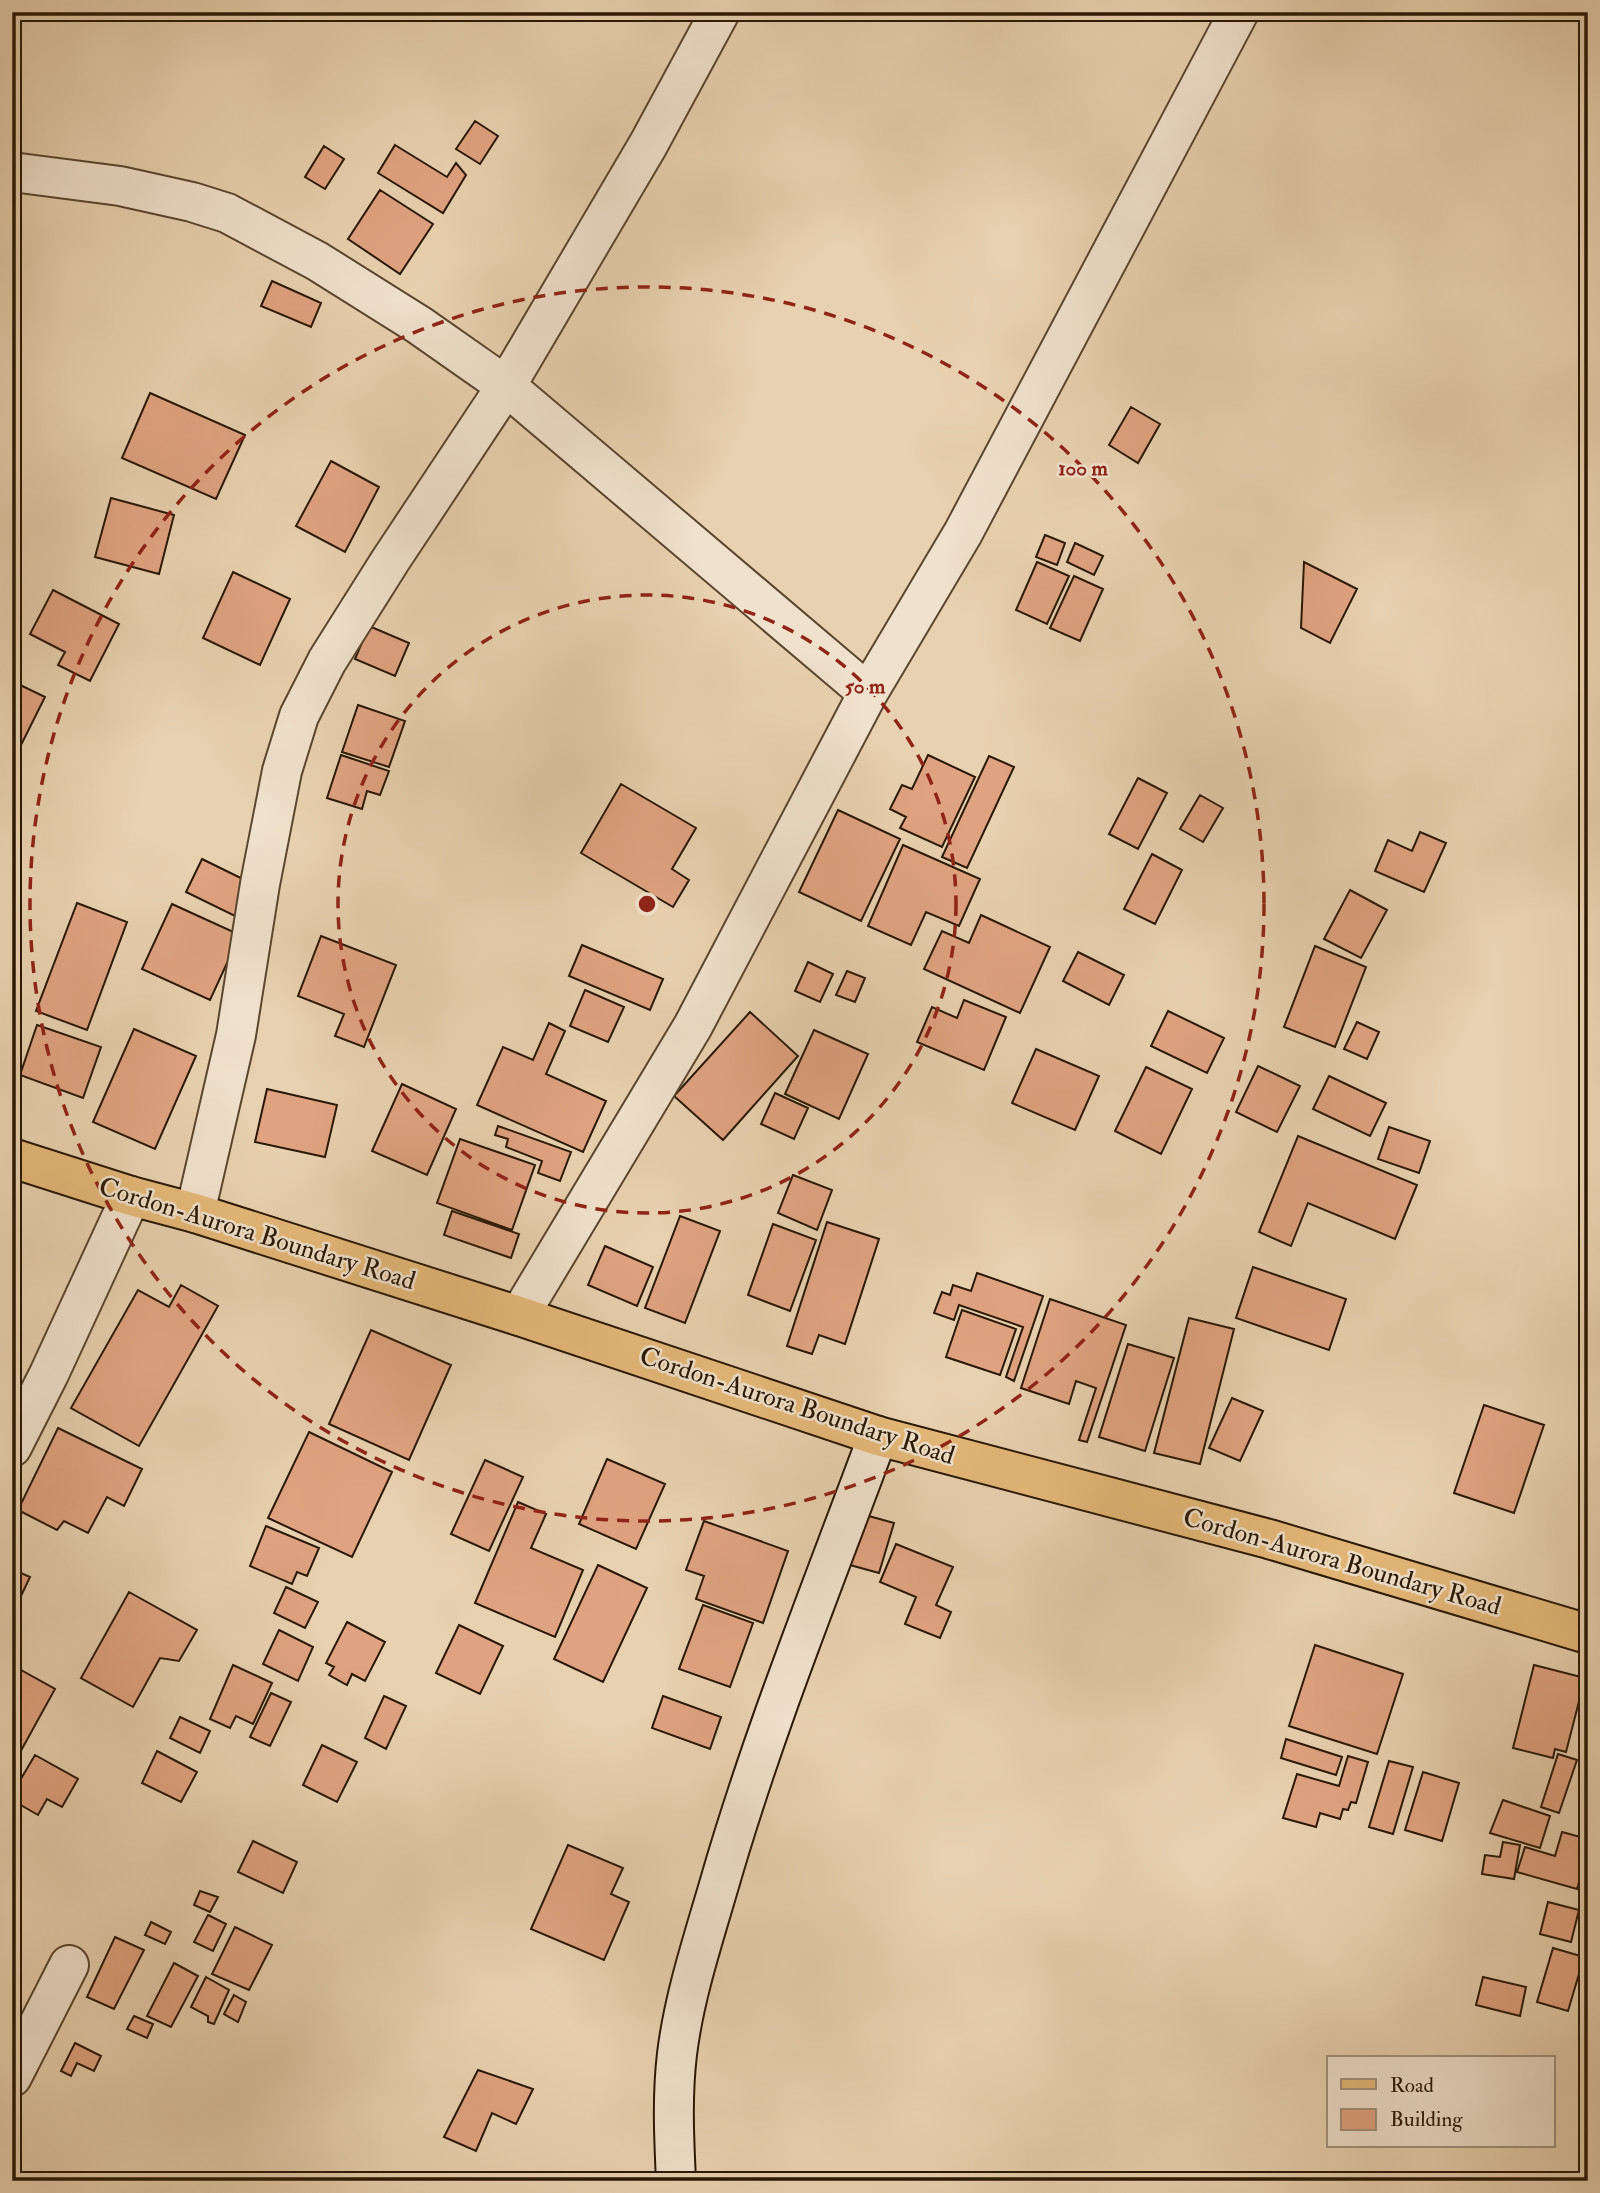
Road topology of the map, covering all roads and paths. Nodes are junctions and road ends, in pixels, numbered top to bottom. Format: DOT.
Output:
graph roads {
  1 [pos="720,12"];
  2 [pos="1239,12"];
  3 [pos="12,172"];
  4 [pos="506,386"];
  5 [pos="868,693"];
  6 [pos="12,1158"];
  7 [pos="131,1196"];
  8 [pos="195,1213"];
  9 [pos="519,1316"];
  10 [pos="878,1436"];
  11 [pos="12,1447"];
  12 [pos="1588,1634"];
  13 [pos="69,1965"];
  14 [pos="12,2077"];
  15 [pos="676,2181"];
  1 -- 4 [label="street"];
  2 -- 5 [label="street"];
  3 -- 4 [label="street"];
  4 -- 5 [label="street"];
  4 -- 8 [label="street"];
  5 -- 9 [label="street"];
  6 -- 7 [label="main road, Cordon-Aurora Boundary Road"];
  7 -- 8 [label="main road, Cordon-Aurora Boundary Road"];
  7 -- 11 [label="street"];
  8 -- 9 [label="main road, Cordon-Aurora Boundary Road"];
  9 -- 10 [label="main road, Cordon-Aurora Boundary Road"];
  10 -- 12 [label="main road, Cordon-Aurora Boundary Road"];
  10 -- 15 [label="street"];
  13 -- 14 [label="street"];
}
